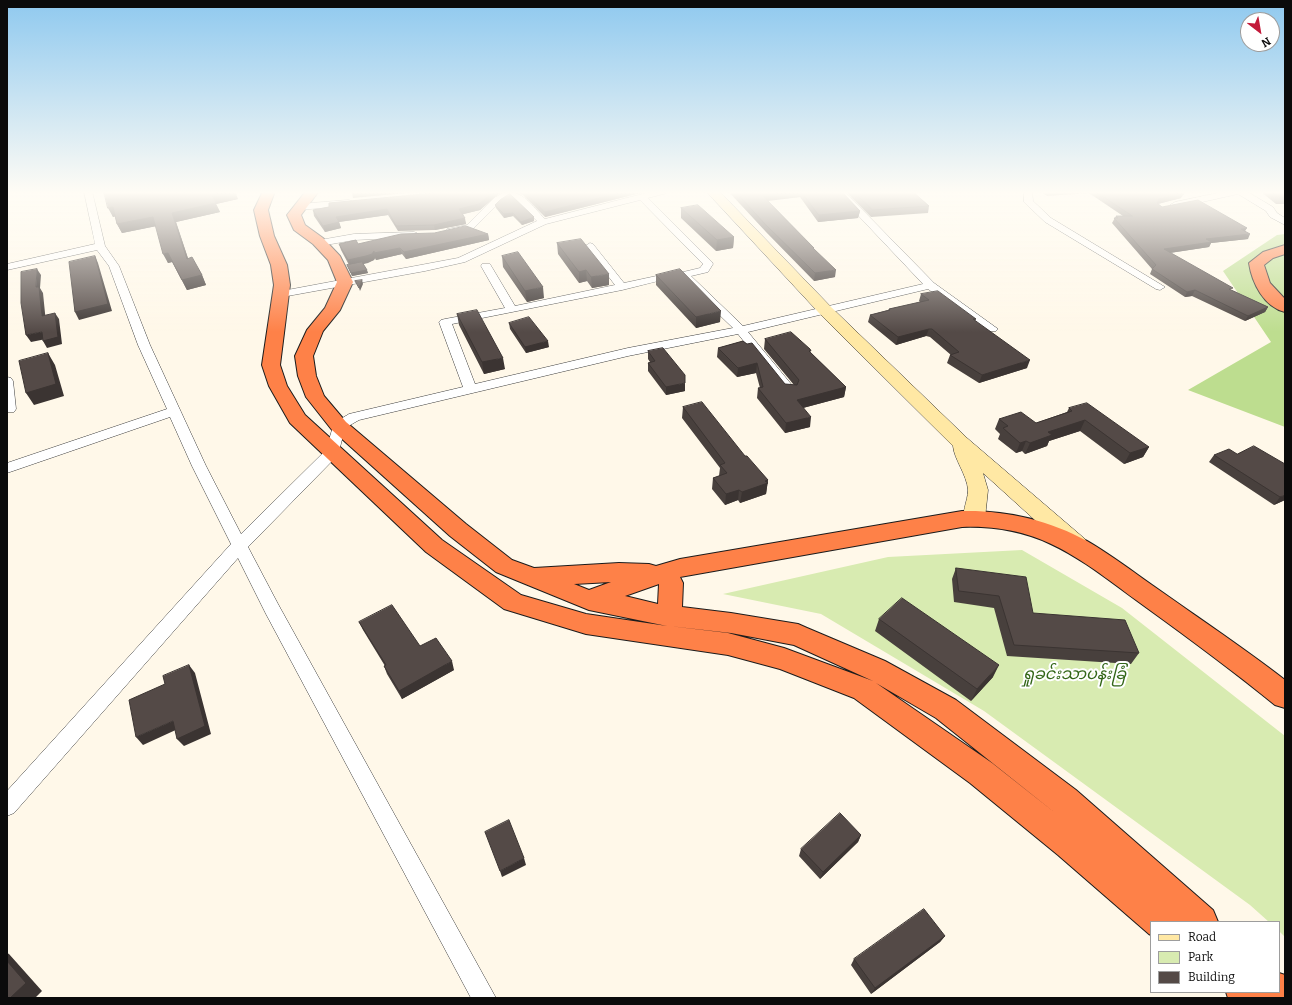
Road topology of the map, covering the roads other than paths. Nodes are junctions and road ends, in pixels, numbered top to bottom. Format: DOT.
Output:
graph roads {
  1 [pos="98,238"];
  2 [pos="268,238"];
  3 [pos="313,238"];
  4 [pos="349,238"];
  5 [pos="509,238"];
  6 [pos="682,238"];
  7 [pos="757,238"];
  8 [pos="884,238"];
  9 [pos="1078,238"];
  10 [pos="320,243"];
  11 [pos="100,246"];
  12 [pos="590,246"];
  13 [pos="1285,249"];
  14 [pos="486,266"];
  15 [pos="7,267"];
  16 [pos="684,274"];
  17 [pos="345,282"];
  18 [pos="930,285"];
  19 [pos="622,287"];
  20 [pos="1160,287"];
  21 [pos="282,294"];
  22 [pos="1285,307"];
  23 [pos="512,310"];
  24 [pos="825,310"];
  25 [pos="992,329"];
  26 [pos="741,330"];
  27 [pos="7,382"];
  28 [pos="7,388"];
  29 [pos="470,389"];
  30 [pos="790,390"];
  31 [pos="8,409"];
  32 [pos="174,411"];
  33 [pos="339,426"];
  34 [pos="960,442"];
  35 [pos="333,452"];
  36 [pos="7,468"];
  37 [pos="974,518"];
  38 [pos="240,546"];
  39 [pos="1078,546"];
  40 [pos="529,577"];
  41 [pos="666,578"];
  42 [pos="589,611"];
  43 [pos="668,616"];
  44 [pos="1275,681"];
  45 [pos="1285,696"];
  46 [pos="7,806"];
  47 [pos="1160,921"];
  48 [pos="1200,921"];
  49 [pos="484,998"];
  1 -- 11 [label="street"];
  2 -- 21 [label="highway"];
  3 -- 10 [label="highway"];
  4 -- 10 [label="street"];
  5 -- 17 [label="street"];
  6 -- 16 [label="street"];
  7 -- 24 [label="street"];
  8 -- 18 [label="street"];
  9 -- 20 [label="street"];
  10 -- 17 [label="highway"];
  11 -- 15 [label="street"];
  11 -- 32 [label="street"];
  12 -- 19 [label="street"];
  13 -- 22 [label="highway"];
  14 -- 23 [label="street"];
  16 -- 19 [label="street"];
  16 -- 26 [label="street"];
  17 -- 21 [label="street"];
  17 -- 33 [label="highway"];
  18 -- 24 [label="street"];
  18 -- 25 [label="street"];
  19 -- 23 [label="street"];
  21 -- 35 [label="highway"];
  23 -- 29 [label="street"];
  24 -- 26 [label="street"];
  24 -- 34 [label="street"];
  26 -- 29 [label="street"];
  26 -- 30 [label="street"];
  27 -- 28 [label="street"];
  28 -- 31 [label="street"];
  29 -- 33 [label="street"];
  32 -- 36 [label="street"];
  32 -- 38 [label="street"];
  33 -- 35 [label="street"];
  33 -- 40 [label="highway"];
  34 -- 37 [label="street"];
  34 -- 39 [label="street"];
  35 -- 38 [label="street"];
  35 -- 42 [label="highway"];
  37 -- 39 [label="highway"];
  37 -- 41 [label="highway"];
  38 -- 46 [label="street"];
  38 -- 49 [label="street"];
  39 -- 44 [label="highway"];
  40 -- 41 [label="highway"];
  40 -- 42 [label="highway"];
  41 -- 42 [label="highway"];
  41 -- 43 [label="highway"];
  42 -- 43 [label="highway"];
  42 -- 47 [label="highway"];
  43 -- 48 [label="highway"];
  44 -- 45 [label="highway"];
}
